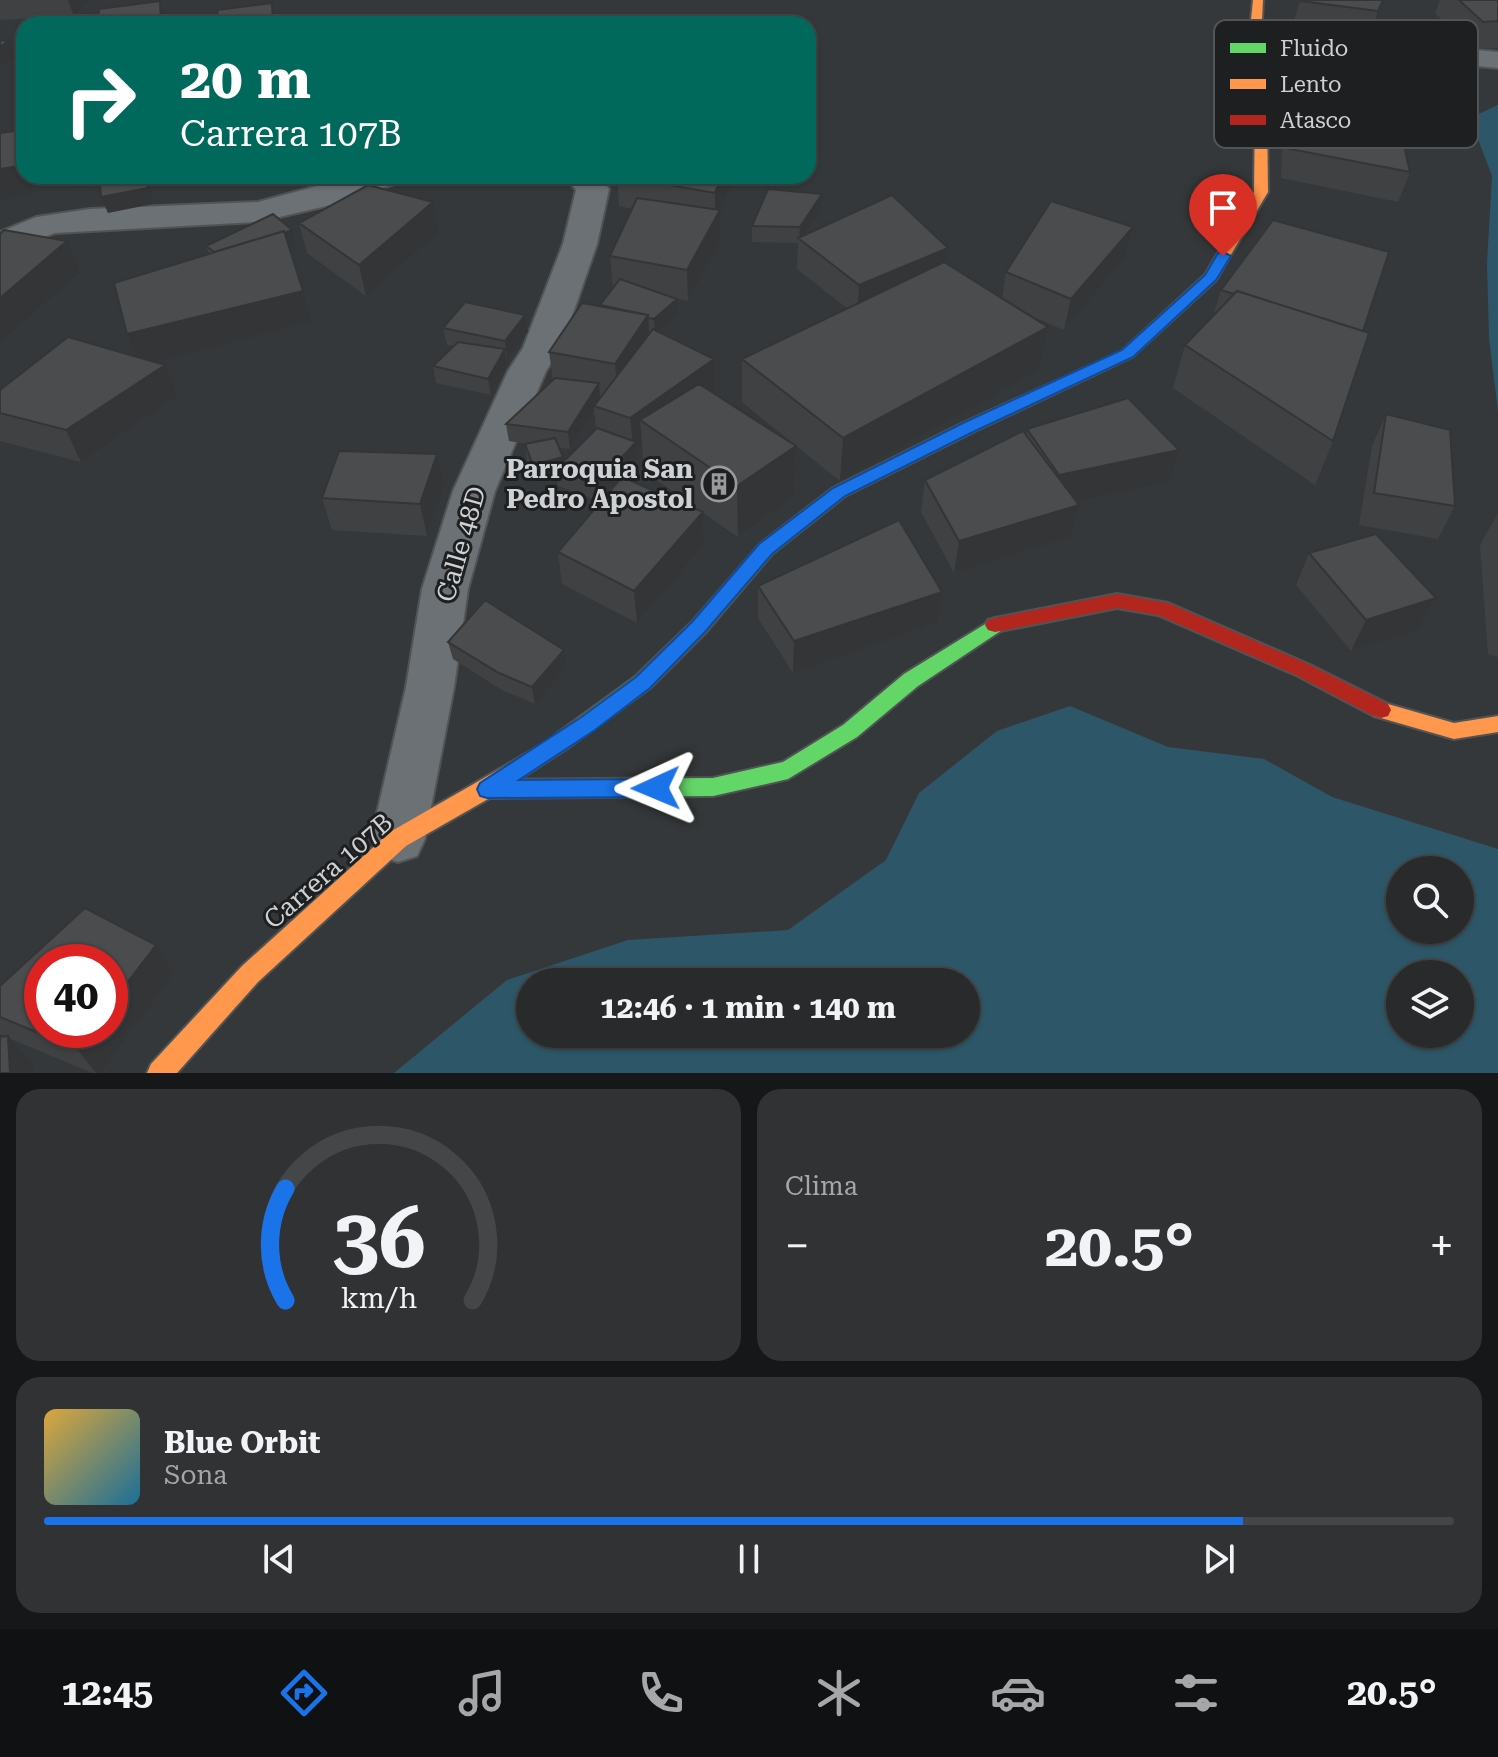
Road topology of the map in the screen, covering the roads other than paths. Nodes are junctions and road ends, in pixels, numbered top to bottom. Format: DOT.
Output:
graph roads {
  1 [pos="1258,0"];
  2 [pos="1256,20"];
  3 [pos="1478,58"];
  4 [pos="1498,60"];
  5 [pos="1261,148"];
  6 [pos="362,184"];
  7 [pos="588,184"];
  8 [pos="0,244"];
  9 [pos="1498,724"];
  10 [pos="487,789"];
  11 [pos="398,839"];
  12 [pos="160,1073"];
  1 -- 2 [label="street, Carrera 107B"];
  3 -- 4 [label="street"];
  5 -- 10 [label="street, Carrera 107B"];
  6 -- 8 [label="street"];
  7 -- 11 [label="street, Calle 48D"];
  9 -- 10 [label="street"];
  10 -- 11 [label="street, Carrera 107B"];
  11 -- 12 [label="street, Carrera 107B"];
}
